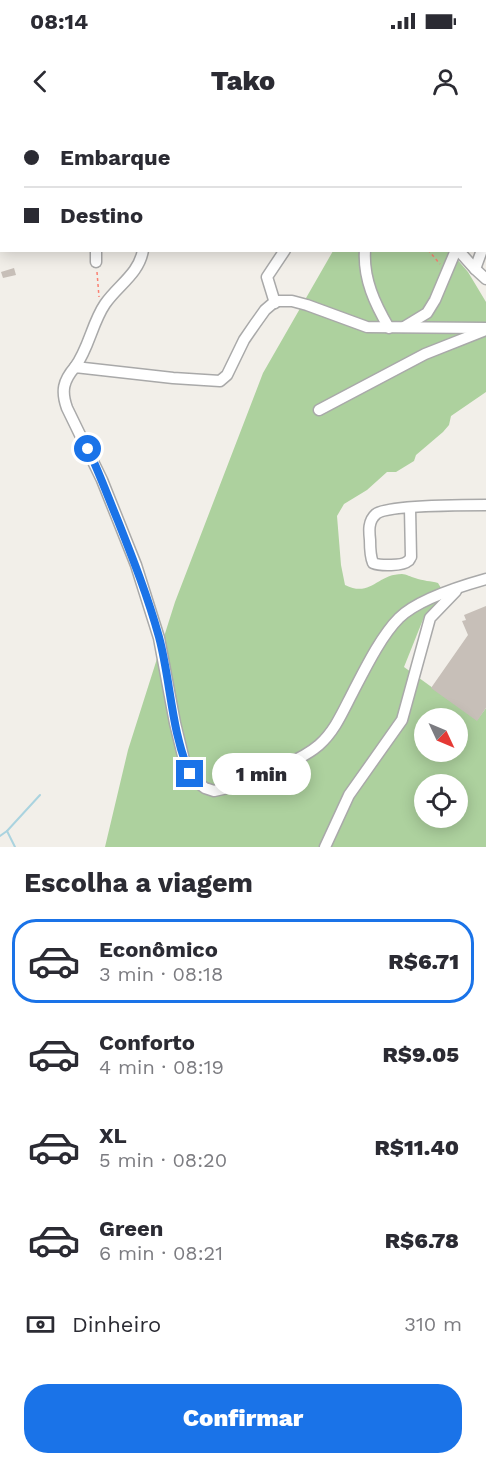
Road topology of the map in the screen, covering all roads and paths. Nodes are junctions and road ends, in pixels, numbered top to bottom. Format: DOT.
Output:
graph roads {
  1 [pos="142,252"];
  2 [pos="284,252"];
  3 [pos="365,252"];
  4 [pos="456,252"];
  5 [pos="459,252"];
  6 [pos="482,252"];
  7 [pos="96,256"];
  8 [pos="475,269"];
  9 [pos="486,279"];
  10 [pos="486,287"];
  11 [pos="274,303"];
  12 [pos="100,311"];
  13 [pos="403,327"];
  14 [pos="389,328"];
  15 [pos="486,329"];
  16 [pos="75,367"];
  17 [pos="319,410"];
  18 [pos="486,505"];
  19 [pos="410,508"];
  20 [pos="486,579"];
  21 [pos="458,589"];
  22 [pos="325,847"];
  1 -- 12 [label="lane"];
  2 -- 11 [label="lane"];
  3 -- 14 [label="lane"];
  4 -- 13 [label="lane"];
  5 -- 8 [label="lane"];
  6 -- 8 [label="lane"];
  7 -- 12 [label="path"];
  8 -- 9 [label="lane"];
  8 -- 10 [label="lane"];
  11 -- 14 [label="lane"];
  11 -- 16 [label="lane"];
  12 -- 16 [label="lane"];
  13 -- 14 [label="lane"];
  13 -- 15 [label="lane"];
  15 -- 17 [label="lane"];
  16 -- 21 [label="lane"];
  18 -- 19 [label="lane"];
  19 -- 19 [label="lane"];
  20 -- 21 [label="lane"];
  21 -- 22 [label="lane"];
}
